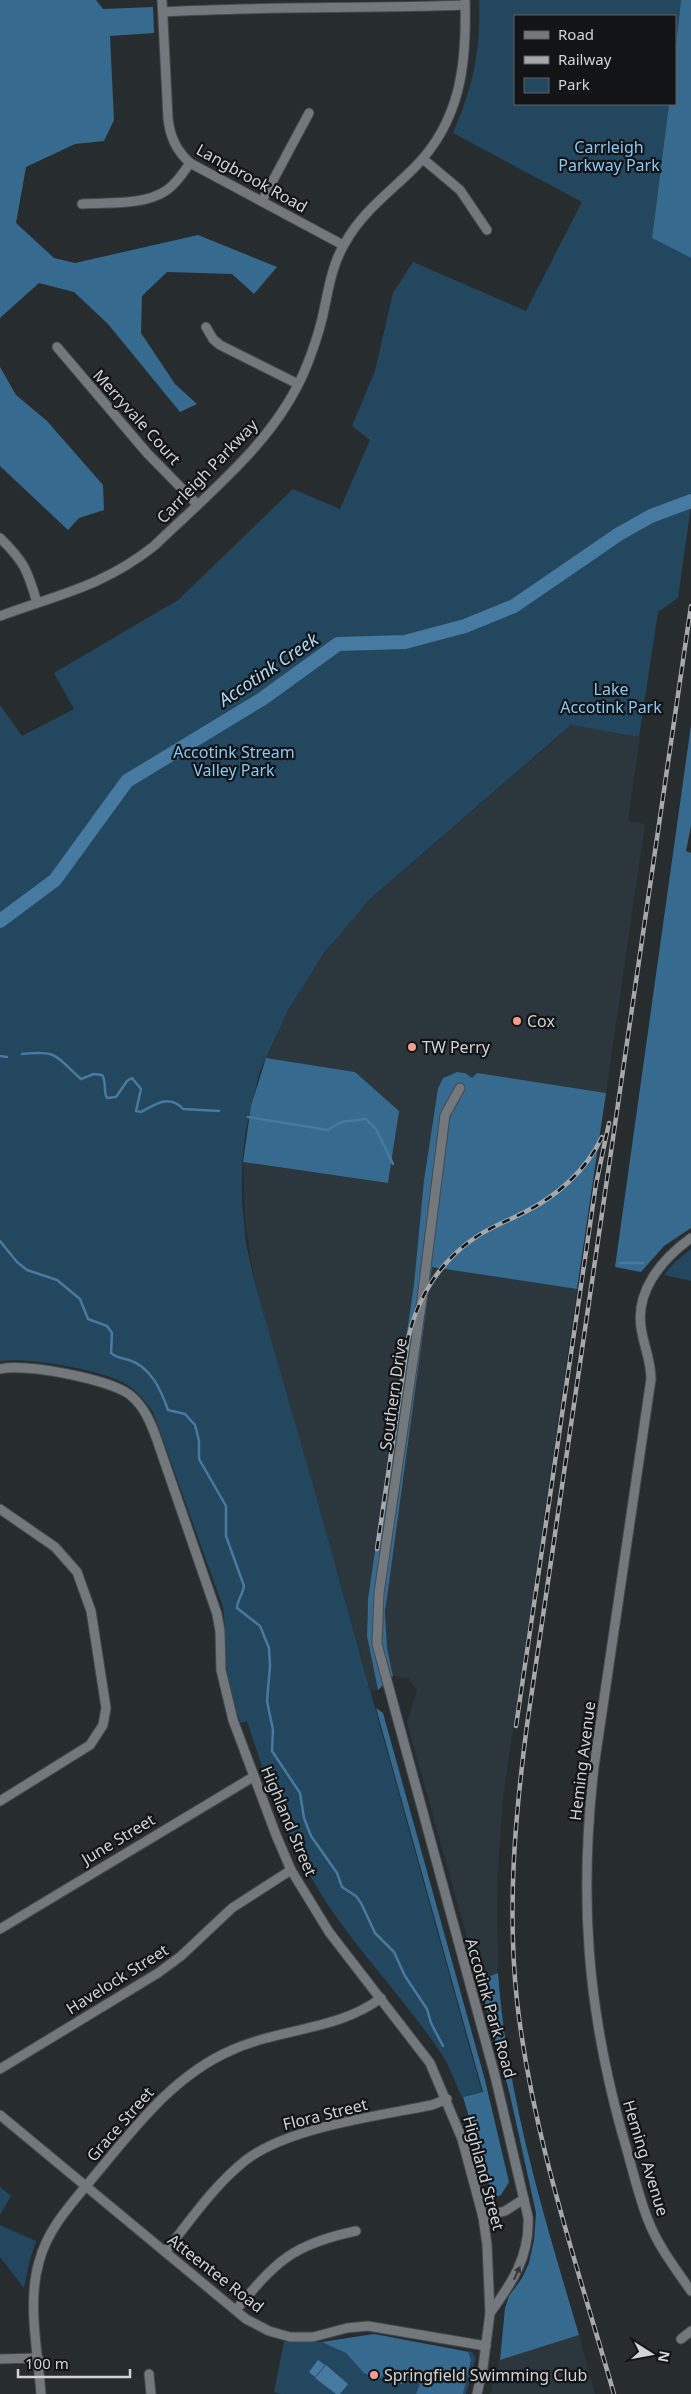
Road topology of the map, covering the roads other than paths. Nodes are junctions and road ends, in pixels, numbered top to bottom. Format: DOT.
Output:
graph roads {
  1 [pos="162,0"];
  2 [pos="465,2"];
  3 [pos="163,12"];
  4 [pos="309,113"];
  5 [pos="423,159"];
  6 [pos="190,163"];
  7 [pos="262,201"];
  8 [pos="82,204"];
  9 [pos="487,230"];
  10 [pos="343,245"];
  11 [pos="206,328"];
  12 [pos="57,347"];
  13 [pos="298,384"];
  14 [pos="197,504"];
  15 [pos="0,538"];
  16 [pos="37,603"];
  17 [pos="0,616"];
  18 [pos="460,1088"];
  19 [pos="691,1238"];
  20 [pos="0,1369"];
  21 [pos="0,1509"];
  22 [pos="394,1706"];
  23 [pos="253,1777"];
  24 [pos="0,1801"];
  25 [pos="291,1870"];
  26 [pos="0,1929"];
  27 [pos="381,1998"];
  28 [pos="0,2069"];
  29 [pos="447,2098"];
  30 [pos="0,2115"];
  31 [pos="86,2187"];
  32 [pos="524,2200"];
  33 [pos="483,2217"];
  34 [pos="356,2231"];
  35 [pos="165,2252"];
  36 [pos="691,2291"];
  37 [pos="236,2310"];
  38 [pos="490,2313"];
  39 [pos="691,2331"];
  40 [pos="680,2339"];
  41 [pos="486,2346"];
  42 [pos="38,2358"];
  43 [pos="0,2360"];
  44 [pos="149,2374"];
  45 [pos="41,2394"];
  46 [pos="151,2394"];
  47 [pos="477,2394"];
  1 -- 3 [label="street, Langbrook Road"];
  2 -- 3 [label="street"];
  2 -- 5 [label="street, Carrleigh Parkway"];
  3 -- 6 [label="street, Langbrook Road"];
  4 -- 7 [label="street"];
  5 -- 9 [label="street"];
  5 -- 10 [label="street, Carrleigh Parkway"];
  6 -- 7 [label="street, Langbrook Road"];
  6 -- 8 [label="street"];
  7 -- 10 [label="street, Langbrook Road"];
  10 -- 13 [label="street, Carrleigh Parkway"];
  11 -- 13 [label="street"];
  12 -- 14 [label="street, Merryvale Court"];
  13 -- 14 [label="street, Carrleigh Parkway"];
  14 -- 16 [label="street, Carrleigh Parkway"];
  15 -- 16 [label="street"];
  16 -- 17 [label="street, Carrleigh Parkway"];
  18 -- 22 [label="street, Southern Drive"];
  19 -- 36 [label="street, Heming Avenue"];
  20 -- 23 [label="street, Highland Street"];
  21 -- 24 [label="street"];
  22 -- 32 [label="street, Accotink Park Road"];
  23 -- 25 [label="street, Highland Street"];
  23 -- 26 [label="street, June Street"];
  25 -- 27 [label="street, Highland Street"];
  25 -- 28 [label="street, Havelock Street"];
  27 -- 29 [label="street, Highland Street"];
  27 -- 31 [label="street, Grace Street"];
  29 -- 33 [label="street, Highland Street"];
  29 -- 35 [label="street, Flora Street"];
  30 -- 31 [label="street, Atteentee Road"];
  31 -- 35 [label="street, Atteentee Road"];
  31 -- 42 [label="street, Grace Street"];
  32 -- 33 [label="street"];
  38 -- 32 [label="street, Accotink Park Road, one-way"];
  33 -- 38 [label="street, Highland Street"];
  34 -- 37 [label="street"];
  35 -- 37 [label="street, Atteentee Road"];
  37 -- 41 [label="street, Atteentee Road"];
  38 -- 41 [label="street, Highland Street"];
  39 -- 40 [label="street"];
  41 -- 47 [label="street, Highland Street"];
  42 -- 43 [label="street"];
  42 -- 45 [label="street, Grace Street"];
  44 -- 46 [label="street"];
}
